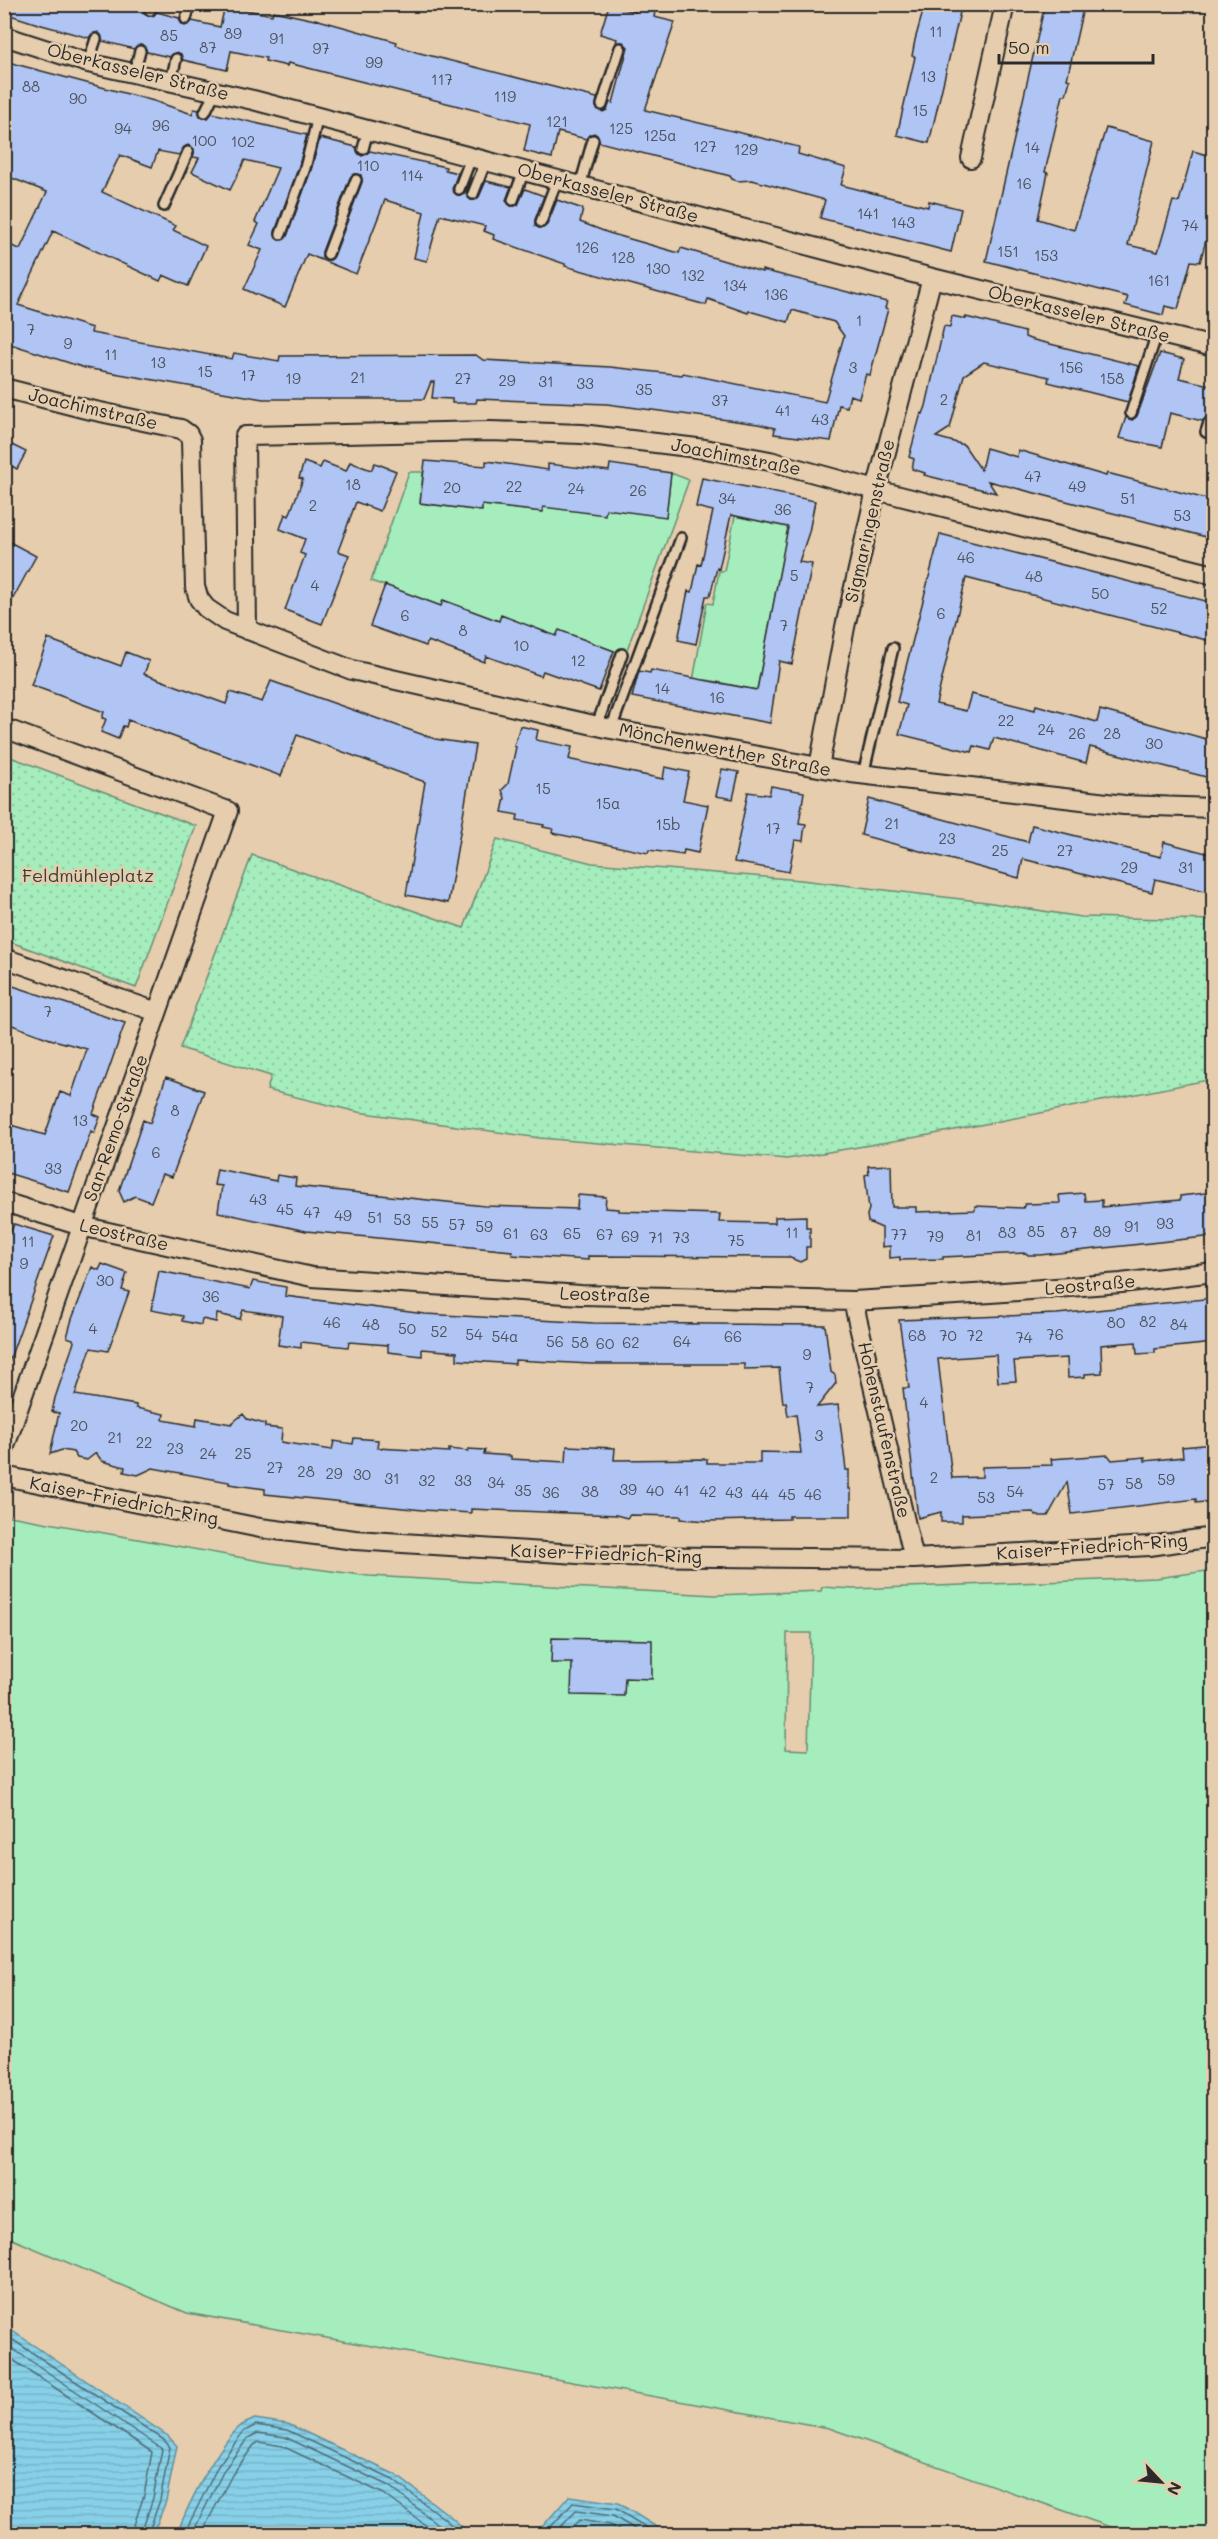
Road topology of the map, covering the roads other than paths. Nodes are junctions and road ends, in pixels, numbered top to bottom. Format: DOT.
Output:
graph roads {
  1 [pos="190,4"];
  2 [pos="1005,4"];
  3 [pos="186,20"];
  4 [pos="4,36"];
  5 [pos="96,39"];
  6 [pos="620,48"];
  7 [pos="140,51"];
  8 [pos="176,59"];
  9 [pos="88,63"];
  10 [pos="134,73"];
  11 [pos="171,82"];
  12 [pos="215,92"];
  13 [pos="602,105"];
  14 [pos="206,112"];
  15 [pos="318,117"];
  16 [pos="368,130"];
  17 [pos="593,140"];
  18 [pos="363,149"];
  19 [pos="188,152"];
  20 [pos="971,158"];
  21 [pos="479,159"];
  22 [pos="524,171"];
  23 [pos="356,180"];
  24 [pos="557,180"];
  25 [pos="580,186"];
  26 [pos="459,189"];
  27 [pos="473,194"];
  28 [pos="513,200"];
  29 [pos="164,206"];
  30 [pos="542,222"];
  31 [pos="281,234"];
  32 [pos="328,254"];
  33 [pos="932,278"];
  34 [pos="1157,333"];
  35 [pos="1214,347"];
  36 [pos="4,387"];
  37 [pos="1131,413"];
  38 [pos="181,429"];
  39 [pos="876,490"];
  40 [pos="681,538"];
  41 [pos="1214,575"];
  42 [pos="247,630"];
  43 [pos="893,648"];
  44 [pos="622,654"];
  45 [pos="604,727"];
  46 [pos="4,728"];
  47 [pos="819,767"];
  48 [pos="863,775"];
  49 [pos="1214,808"];
  50 [pos="4,958"];
  51 [pos="157,1012"];
  52 [pos="4,1202"];
  53 [pos="81,1226"];
  54 [pos="1214,1272"];
  55 [pos="853,1301"];
  56 [pos="4,1449"];
  57 [pos="4,1476"];
  58 [pos="1214,1538"];
  59 [pos="914,1558"];
  1 -- 3 [label="lane"];
  2 -- 20 [label="street"];
  4 -- 9 [label="street, Oberkasseler Straße"];
  5 -- 9 [label="lane"];
  6 -- 13 [label="lane"];
  7 -- 10 [label="lane"];
  8 -- 11 [label="lane"];
  9 -- 10 [label="street, Oberkasseler Straße"];
  10 -- 11 [label="street, Oberkasseler Straße"];
  11 -- 12 [label="street, Oberkasseler Straße"];
  12 -- 14 [label="lane"];
  12 -- 15 [label="street, Oberkasseler Straße"];
  15 -- 16 [label="street, Oberkasseler Straße"];
  15 -- 31 [label="lane"];
  16 -- 18 [label="lane"];
  16 -- 21 [label="street, Oberkasseler Straße"];
  17 -- 25 [label="lane"];
  19 -- 29 [label="lane"];
  21 -- 22 [label="street, Oberkasseler Straße"];
  21 -- 26 [label="lane"];
  21 -- 27 [label="lane"];
  22 -- 24 [label="street, Oberkasseler Straße"];
  22 -- 28 [label="lane"];
  23 -- 32 [label="lane"];
  24 -- 25 [label="street, Oberkasseler Straße"];
  24 -- 30 [label="lane"];
  25 -- 33 [label="street, Oberkasseler Straße"];
  33 -- 34 [label="street, Oberkasseler Straße"];
  33 -- 39 [label="street, Sigmaringenstraße"];
  34 -- 35 [label="street, Oberkasseler Straße"];
  34 -- 37 [label="lane"];
  36 -- 38 [label="street, Joachimstraße"];
  38 -- 42 [label="street, Mönchenwerther Straße"];
  39 -- 41 [label="street, Joachimstraße"];
  39 -- 42 [label="street, Joachimstraße"];
  39 -- 47 [label="street, Sigmaringenstraße"];
  40 -- 45 [label="lane"];
  42 -- 45 [label="street, Mönchenwerther Straße"];
  43 -- 48 [label="lane"];
  44 -- 45 [label="lane"];
  45 -- 47 [label="street, Mönchenwerther Straße"];
  46 -- 51 [label="street"];
  47 -- 48 [label="street, Mönchenwerther Straße"];
  48 -- 49 [label="street, Mönchenwerther Straße"];
  50 -- 51 [label="street"];
  51 -- 53 [label="street, San-Remo-Straße"];
  52 -- 53 [label="street, Leostraße"];
  53 -- 55 [label="street, Leostraße"];
  53 -- 56 [label="street, San-Remo-Straße"];
  54 -- 55 [label="street, Leostraße"];
  55 -- 59 [label="street, Hohenstaufenstraße"];
  57 -- 59 [label="street, Kaiser-Friedrich-Ring"];
  58 -- 59 [label="street, Kaiser-Friedrich-Ring"];
}
